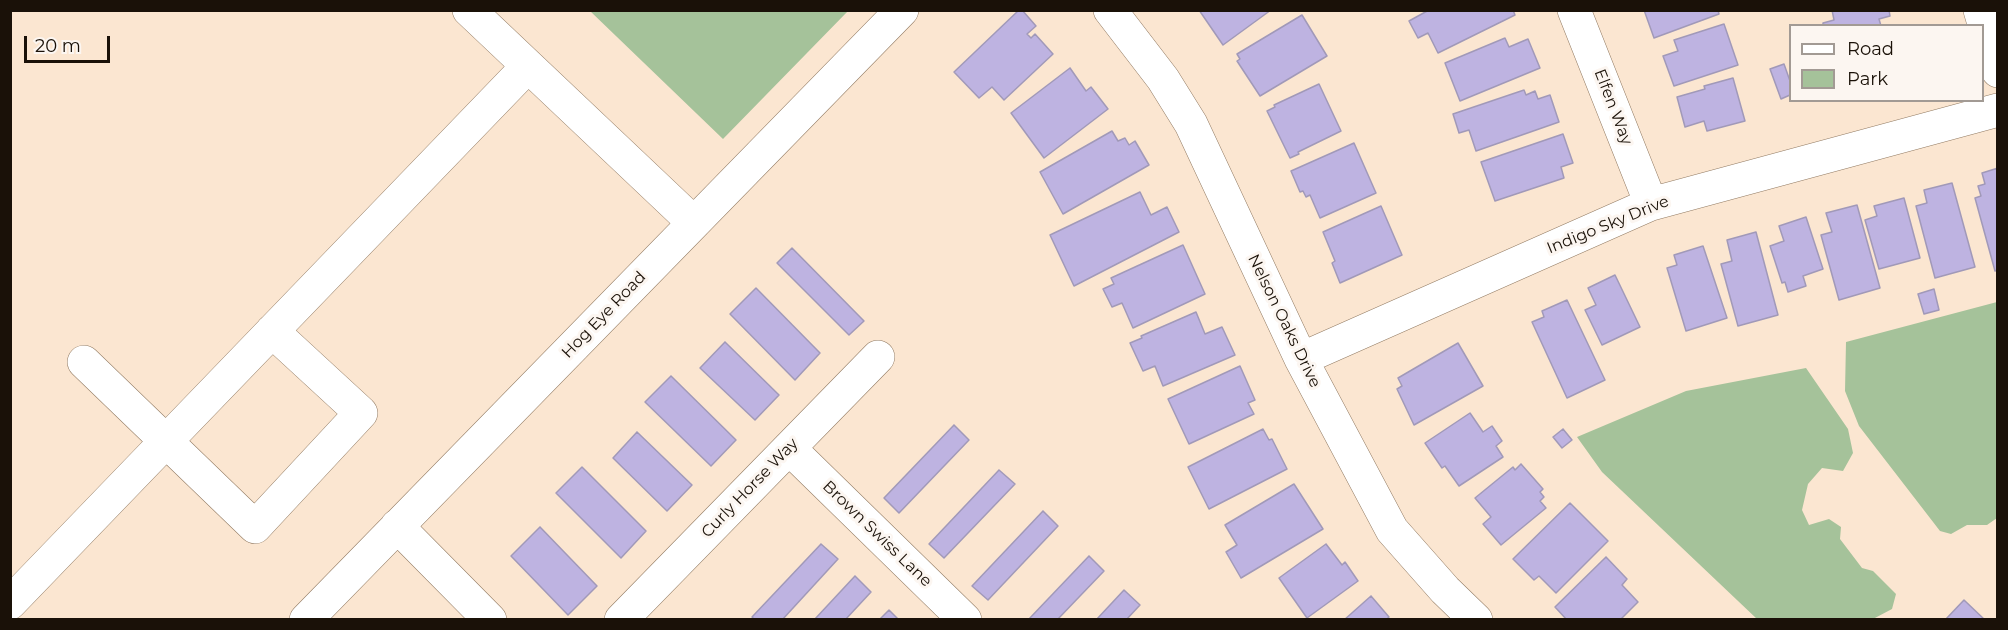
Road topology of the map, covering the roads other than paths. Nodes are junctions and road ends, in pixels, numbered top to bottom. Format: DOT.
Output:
graph roads {
  1 [pos="469,10"];
  2 [pos="902,10"];
  3 [pos="1110,10"];
  4 [pos="1574,10"];
  5 [pos="1980,10"];
  6 [pos="528,66"];
  7 [pos="1998,71"];
  8 [pos="1998,110"];
  9 [pos="1651,204"];
  10 [pos="694,223"];
  11 [pos="272,331"];
  12 [pos="878,357"];
  13 [pos="1301,359"];
  14 [pos="84,362"];
  15 [pos="166,442"];
  16 [pos="789,448"];
  17 [pos="398,526"];
  18 [pos="10,603"];
  19 [pos="306,620"];
  20 [pos="490,620"];
  21 [pos="621,620"];
  22 [pos="965,620"];
  23 [pos="1476,620"];
  1 -- 6 [label="street"];
  2 -- 10 [label="street, Hog Eye Road"];
  3 -- 13 [label="street, Nelson Oaks Drive"];
  4 -- 9 [label="street, Elfen Way"];
  5 -- 7 [label="street"];
  6 -- 10 [label="street"];
  6 -- 11 [label="street"];
  8 -- 9 [label="street, Indigo Sky Drive"];
  9 -- 13 [label="street, Indigo Sky Drive"];
  10 -- 17 [label="street, Hog Eye Road"];
  11 -- 15 [label="street"];
  11 -- 15 [label="street"];
  12 -- 16 [label="street, Curly Horse Way"];
  13 -- 23 [label="street, Nelson Oaks Drive"];
  14 -- 15 [label="street"];
  15 -- 18 [label="street"];
  16 -- 21 [label="street, Curly Horse Way"];
  16 -- 22 [label="street, Brown Swiss Lane"];
  17 -- 19 [label="street, Hog Eye Road"];
  17 -- 20 [label="street"];
}
